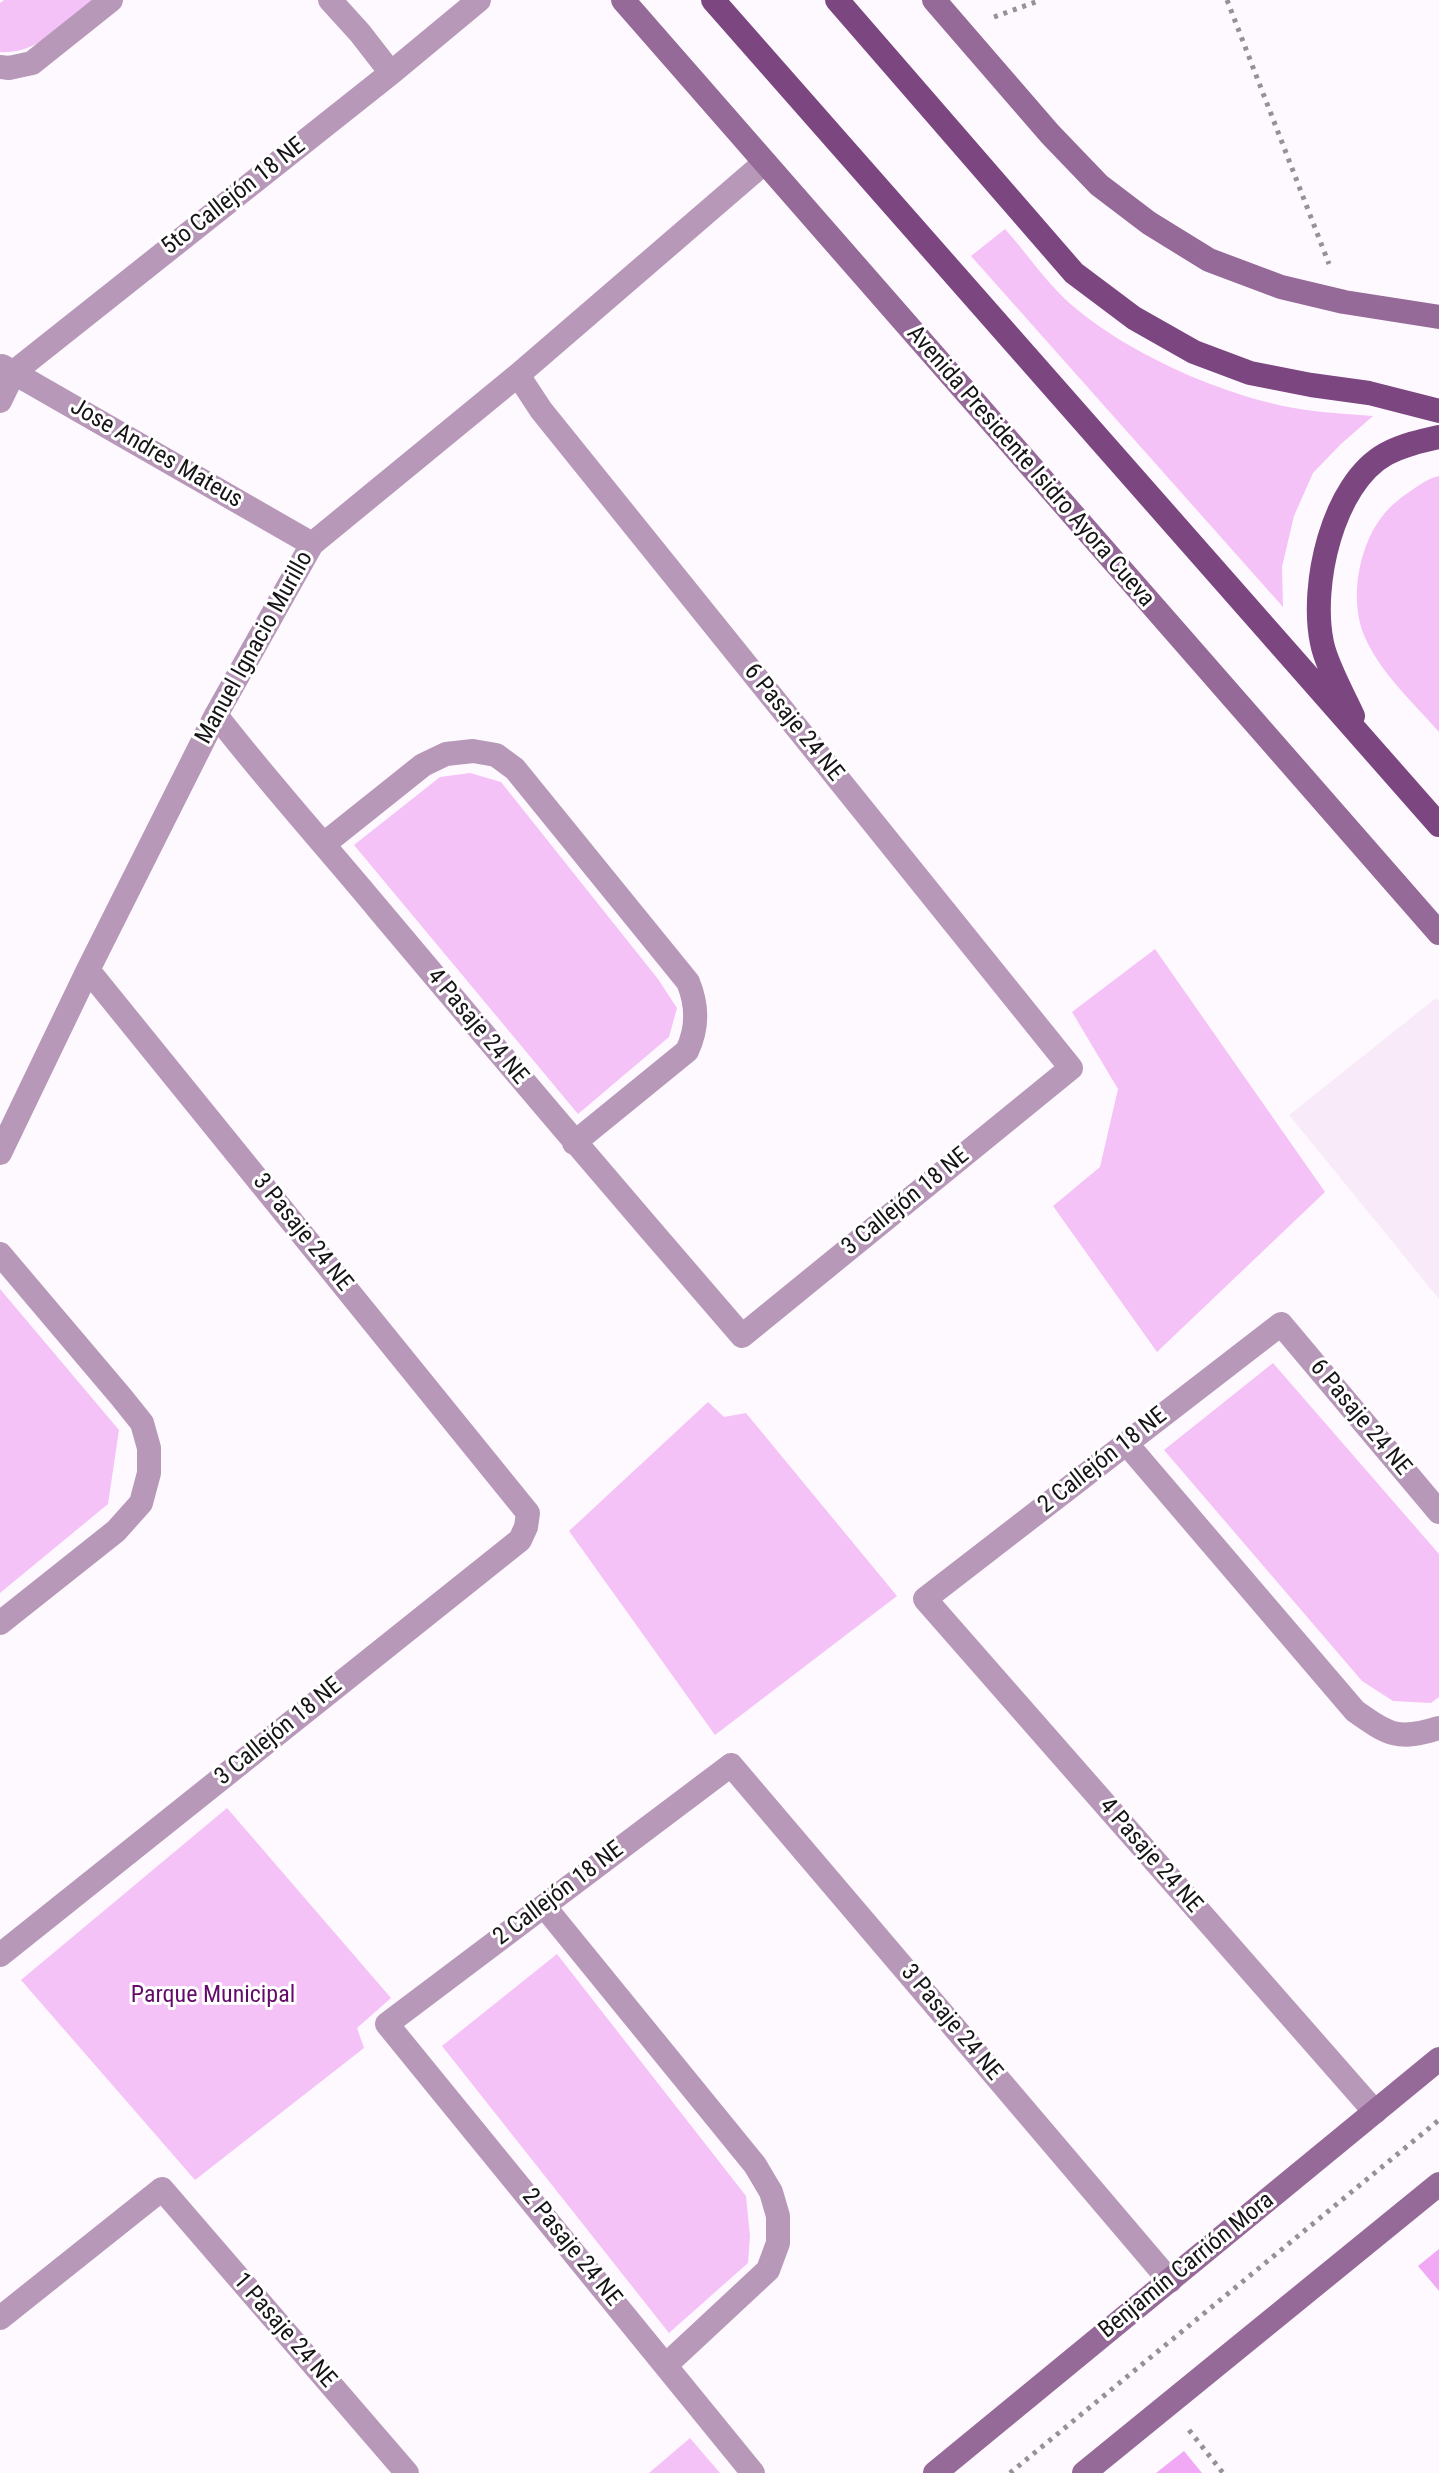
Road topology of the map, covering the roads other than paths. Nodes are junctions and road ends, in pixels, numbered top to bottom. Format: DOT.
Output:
graph roads {
  1 [pos="111,0"];
  2 [pos="330,0"];
  3 [pos="479,0"];
  4 [pos="623,0"];
  5 [pos="713,0"];
  6 [pos="837,0"];
  7 [pos="934,0"];
  8 [pos="0,67"];
  9 [pos="391,73"];
  10 [pos="764,163"];
  11 [pos="1439,317"];
  12 [pos="7,369"];
  13 [pos="518,375"];
  14 [pos="0,401"];
  15 [pos="1439,411"];
  16 [pos="1439,437"];
  17 [pos="312,544"];
  18 [pos="216,715"];
  19 [pos="1363,739"];
  20 [pos="1439,825"];
  21 [pos="324,844"];
  22 [pos="1439,933"];
  23 [pos="88,970"];
  24 [pos="1071,1068"];
  25 [pos="574,1143"];
  26 [pos="0,1153"];
  27 [pos="0,1254"];
  28 [pos="1281,1324"];
  29 [pos="742,1336"];
  30 [pos="1126,1443"];
  31 [pos="516,1497"];
  32 [pos="1439,1512"];
  33 [pos="925,1599"];
  34 [pos="0,1623"];
  35 [pos="1439,1728"];
  36 [pos="731,1765"];
  37 [pos="544,1906"];
  38 [pos="0,1955"];
  39 [pos="387,2024"];
  40 [pos="1439,2059"];
  41 [pos="1375,2112"];
  42 [pos="1439,2184"];
  43 [pos="1170,2281"];
  44 [pos="0,2318"];
  45 [pos="666,2365"];
  46 [pos="407,2473"];
  47 [pos="753,2473"];
  48 [pos="935,2473"];
  49 [pos="1084,2473"];
  1 -- 8 [label="street"];
  2 -- 9 [label="street"];
  3 -- 9 [label="street, 5to Callejón 18 NE"];
  4 -- 10 [label="main road, Avenida Presidente Isidro Ayora Cueva"];
  5 -- 19 [label="main road"];
  6 -- 15 [label="main road"];
  7 -- 11 [label="main road"];
  9 -- 12 [label="street, 5to Callejón 18 NE"];
  10 -- 13 [label="street, Manuel Ignacio Murillo"];
  10 -- 22 [label="main road, Avenida Presidente Isidro Ayora Cueva"];
  12 -- 14 [label="street, 5to Callejón 18 NE"];
  12 -- 17 [label="street, Jose Andres Mateus"];
  13 -- 17 [label="street, Manuel Ignacio Murillo"];
  13 -- 24 [label="street, 6 Pasaje 24 NE"];
  16 -- 19 [label="main road"];
  17 -- 18 [label="street, Manuel Ignacio Murillo"];
  18 -- 21 [label="street, 4 Pasaje 24 NE"];
  18 -- 23 [label="street, Manuel Ignacio Murillo"];
  19 -- 20 [label="main road"];
  21 -- 25 [label="street, 4 Pasaje 24 NE"];
  21 -- 25 [label="street"];
  23 -- 26 [label="street, Manuel Ignacio Murillo"];
  23 -- 31 [label="street, 3 Pasaje 24 NE"];
  24 -- 29 [label="street, 3 Callejón 18 NE"];
  25 -- 29 [label="street, 4 Pasaje 24 NE"];
  27 -- 34 [label="street"];
  28 -- 30 [label="street, 2 Callejón 18 NE"];
  28 -- 32 [label="street, 6 Pasaje 24 NE"];
  30 -- 33 [label="street, 2 Callejón 18 NE"];
  30 -- 35 [label="street"];
  31 -- 38 [label="street, 3 Callejón 18 NE"];
  33 -- 41 [label="street, 4 Pasaje 24 NE"];
  36 -- 37 [label="street, 2 Callejón 18 NE"];
  36 -- 43 [label="street, 3 Pasaje 24 NE"];
  37 -- 39 [label="street, 2 Callejón 18 NE"];
  37 -- 45 [label="street"];
  39 -- 45 [label="street, 2 Pasaje 24 NE"];
  40 -- 41 [label="main road, Benjamín Carrión Mora"];
  41 -- 43 [label="main road, Benjamín Carrión Mora"];
  42 -- 49 [label="main road"];
  43 -- 48 [label="main road, Benjamín Carrión Mora"];
  44 -- 46 [label="street, 1 Pasaje 24 NE"];
  45 -- 47 [label="street, 2 Pasaje 24 NE"];
}
